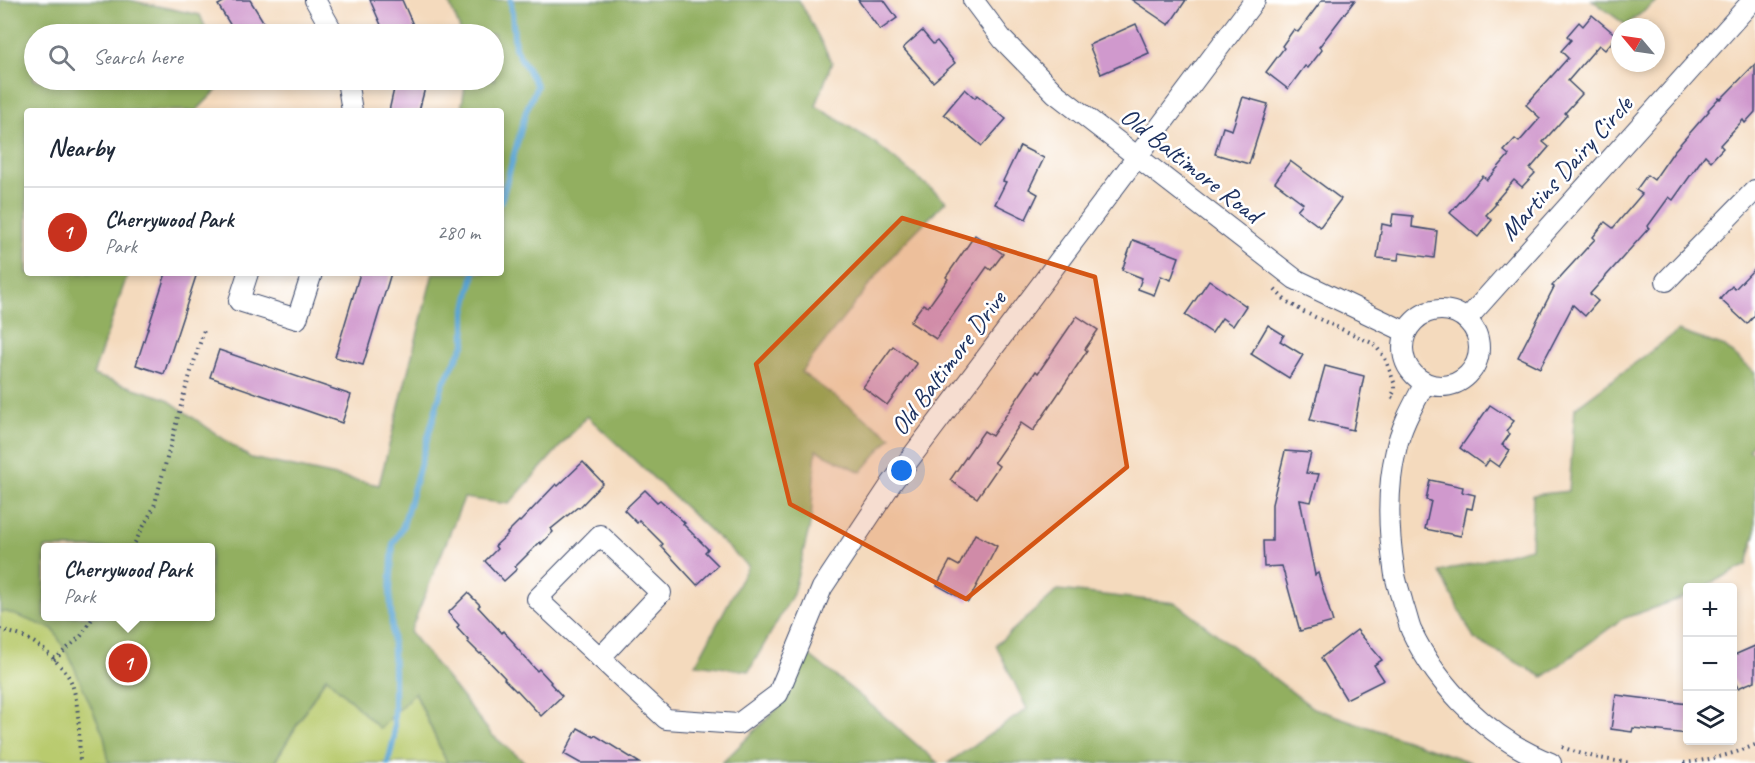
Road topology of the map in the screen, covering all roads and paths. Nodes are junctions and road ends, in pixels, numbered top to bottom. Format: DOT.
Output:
graph roads {
  1 [pos="315,0"];
  2 [pos="973,0"];
  3 [pos="1255,0"];
  4 [pos="1753,0"];
  5 [pos="328,24"];
  6 [pos="349,90"];
  7 [pos="352,108"];
  8 [pos="1136,157"];
  9 [pos="1755,190"];
  10 [pos="247,276"];
  11 [pos="311,276"];
  12 [pos="1666,281"];
  13 [pos="1273,288"];
  14 [pos="1467,319"];
  15 [pos="205,327"];
  16 [pos="1406,332"];
  17 [pos="1425,383"];
  18 [pos="1415,402"];
  19 [pos="135,543"];
  20 [pos="91,621"];
  21 [pos="0,630"];
  22 [pos="600,658"];
  23 [pos="54,660"];
  24 [pos="1755,745"];
  25 [pos="1555,755"];
  26 [pos="80,763"];
  27 [pos="1631,763"];
  28 [pos="1684,763"];
  1 -- 5 [label="street"];
  2 -- 8 [label="street, Old Baltimore Road"];
  3 -- 8 [label="street, Old Baltimore Drive"];
  4 -- 14 [label="street, Martins Dairy Circle"];
  6 -- 7 [label="street"];
  8 -- 16 [label="street, Old Baltimore Road"];
  8 -- 22 [label="street, Old Baltimore Drive"];
  9 -- 12 [label="street"];
  10 -- 11 [label="street"];
  13 -- 18 [label="path"];
  14 -- 16 [label="street"];
  14 -- 17 [label="street"];
  15 -- 19 [label="path"];
  16 -- 17 [label="street"];
  17 -- 18 [label="street"];
  18 -- 25 [label="street"];
  20 -- 23 [label="path"];
  21 -- 23 [label="path"];
  22 -- 22 [label="street, Old Baltimore Drive"];
  23 -- 26 [label="path"];
  24 -- 28 [label="path"];
  25 -- 27 [label="path"];
}
